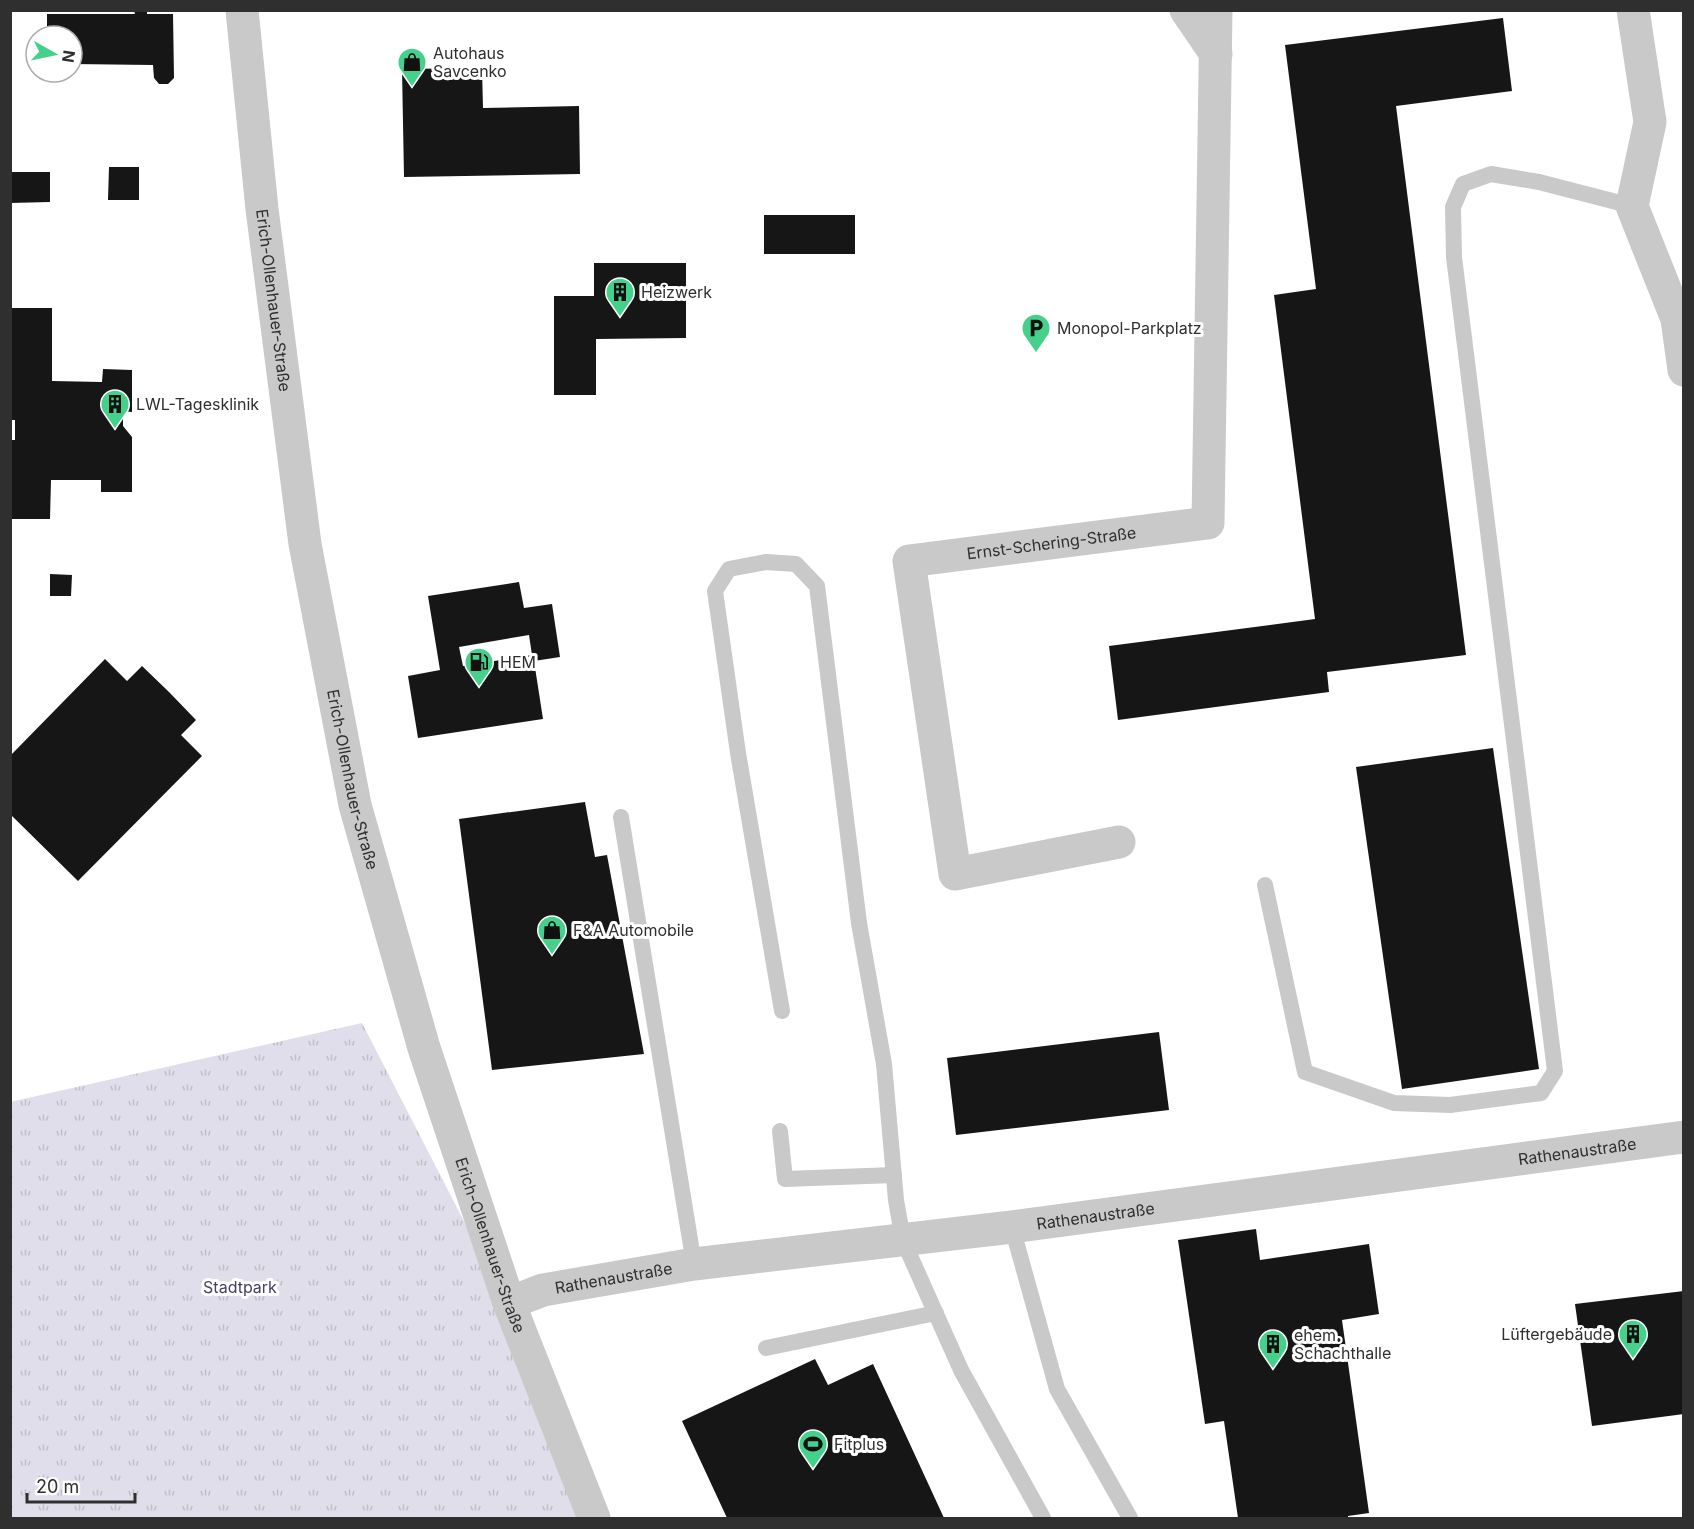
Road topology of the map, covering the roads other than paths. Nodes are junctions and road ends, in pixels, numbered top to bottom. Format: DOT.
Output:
graph roads {
  1 [pos="242,10"];
  2 [pos="1186,10"];
  3 [pos="1216,10"];
  4 [pos="1633,10"];
  5 [pos="1216,54"];
  6 [pos="1632,206"];
  7 [pos="1683,370"];
  8 [pos="621,817"];
  9 [pos="1119,843"];
  10 [pos="1265,885"];
  11 [pos="782,1011"];
  12 [pos="780,1131"];
  13 [pos="1683,1137"];
  14 [pos="894,1175"];
  15 [pos="1012,1227"];
  16 [pos="903,1240"];
  17 [pos="694,1264"];
  18 [pos="509,1303"];
  19 [pos="936,1313"];
  20 [pos="766,1348"];
  21 [pos="594,1518"];
  22 [pos="1043,1518"];
  23 [pos="1130,1518"];
  1 -- 18 [label="street, Erich-Ollenhauer-Straße"];
  2 -- 5 [label="street"];
  3 -- 5 [label="street, Ernst-Schering-Straße"];
  4 -- 6 [label="street"];
  5 -- 9 [label="street, Ernst-Schering-Straße"];
  6 -- 7 [label="street"];
  6 -- 10 [label="lane"];
  8 -- 17 [label="lane"];
  11 -- 14 [label="lane"];
  12 -- 14 [label="lane"];
  13 -- 15 [label="street, Rathenaustraße"];
  14 -- 16 [label="lane"];
  15 -- 16 [label="street, Rathenaustraße"];
  15 -- 23 [label="lane"];
  16 -- 17 [label="street, Rathenaustraße"];
  16 -- 19 [label="lane"];
  17 -- 18 [label="street, Rathenaustraße"];
  18 -- 21 [label="street, Erich-Ollenhauer-Straße"];
  19 -- 20 [label="lane"];
  19 -- 22 [label="lane"];
}
